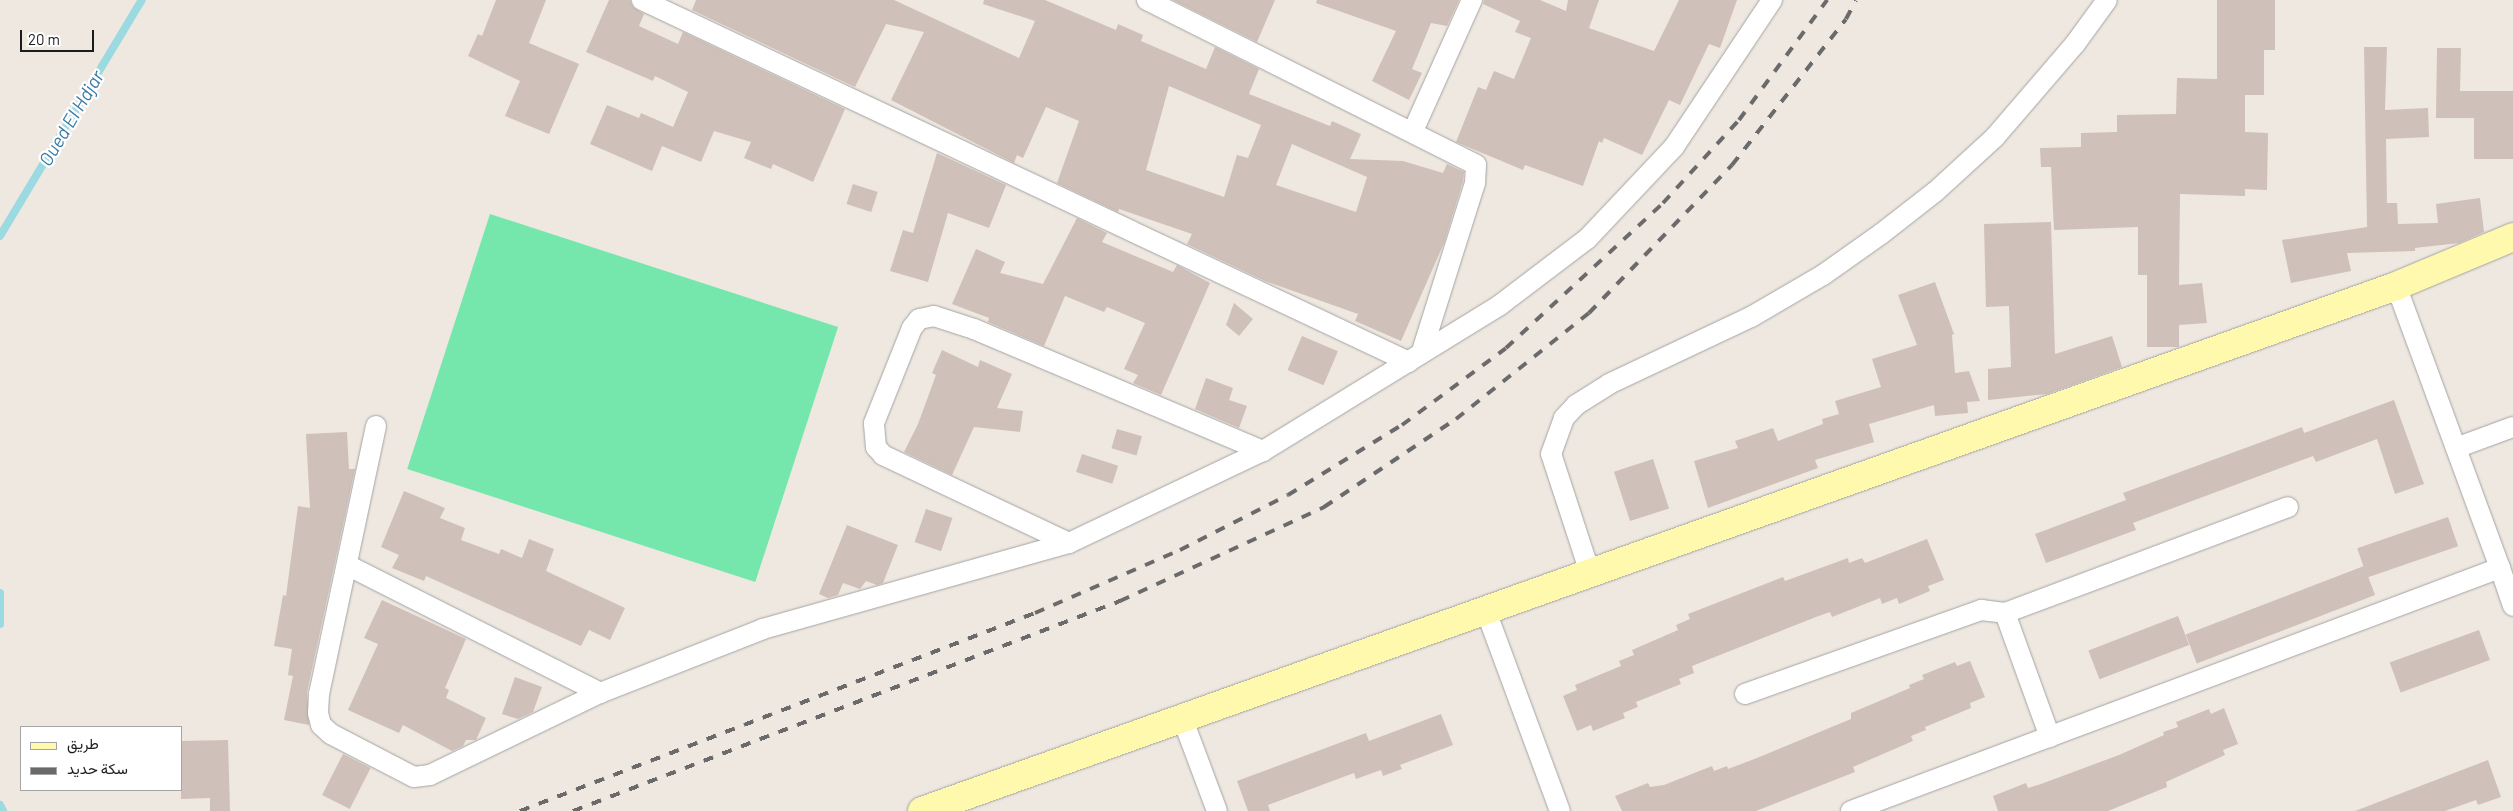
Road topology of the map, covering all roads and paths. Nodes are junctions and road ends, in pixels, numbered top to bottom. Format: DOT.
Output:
graph roads {
  1 [pos="642,0"];
  2 [pos="1147,0"];
  3 [pos="1472,0"];
  4 [pos="1772,0"];
  5 [pos="2107,0"];
  6 [pos="1413,131"];
  7 [pos="2513,237"];
  8 [pos="2396,286"];
  9 [pos="1415,358"];
  10 [pos="376,426"];
  11 [pos="2513,427"];
  12 [pos="2456,448"];
  13 [pos="1263,451"];
  14 [pos="2288,507"];
  15 [pos="1069,543"];
  16 [pos="346,565"];
  17 [pos="1590,573"];
  18 [pos="2506,578"];
  19 [pos="2513,606"];
  20 [pos="1486,611"];
  21 [pos="2005,613"];
  22 [pos="600,693"];
  23 [pos="1745,694"];
  24 [pos="1184,720"];
  25 [pos="2050,737"];
  26 [pos="1891,804"];
  27 [pos="922,811"];
  28 [pos="1216,811"];
  29 [pos="1560,811"];
  30 [pos="1851,811"];
  1 -- 9 [label="street"];
  2 -- 6 [label="street"];
  3 -- 6 [label="street"];
  4 -- 9 [label="street"];
  5 -- 17 [label="street"];
  6 -- 9 [label="street"];
  7 -- 8 [label="main road"];
  8 -- 12 [label="street"];
  8 -- 17 [label="main road"];
  9 -- 13 [label="street"];
  10 -- 16 [label="street"];
  11 -- 12 [label="street"];
  12 -- 18 [label="street"];
  13 -- 15 [label="street"];
  13 -- 15 [label="street"];
  14 -- 21 [label="street"];
  15 -- 22 [label="street"];
  16 -- 22 [label="street"];
  16 -- 22 [label="street"];
  17 -- 20 [label="main road"];
  18 -- 19 [label="street"];
  18 -- 25 [label="street"];
  20 -- 24 [label="main road"];
  20 -- 29 [label="street"];
  21 -- 23 [label="street"];
  21 -- 25 [label="street"];
  24 -- 27 [label="main road"];
  24 -- 28 [label="street"];
  25 -- 26 [label="street"];
  26 -- 30 [label="street"];
}
